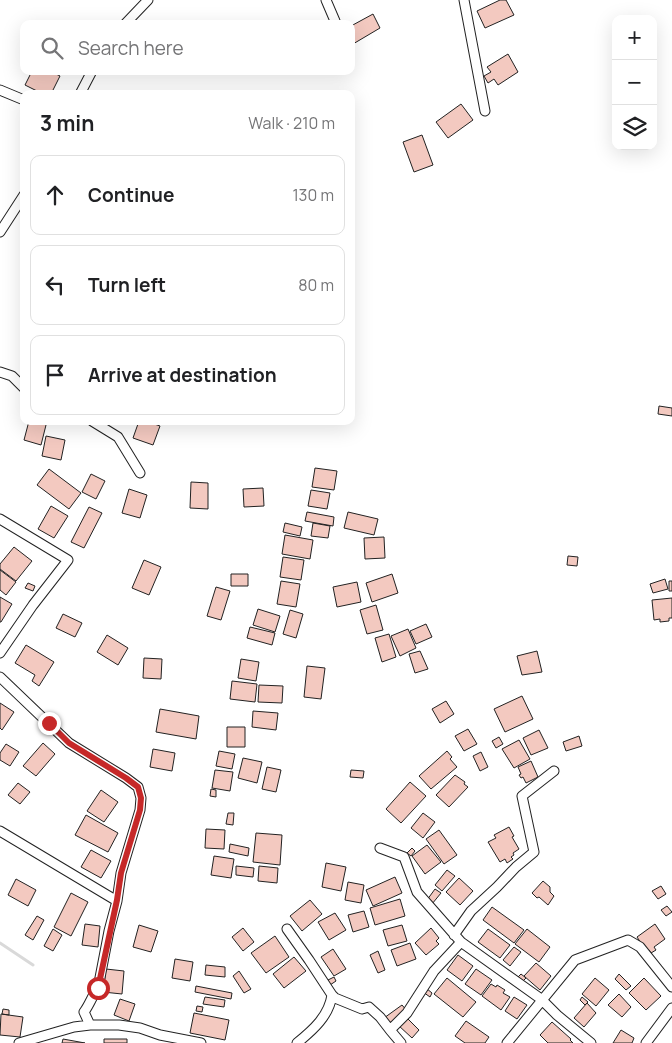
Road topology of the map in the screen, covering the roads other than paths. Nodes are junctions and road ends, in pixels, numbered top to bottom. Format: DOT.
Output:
graph roads {
  1 [pos="148,0"];
  2 [pos="326,0"];
  3 [pos="464,0"];
  4 [pos="129,20"];
  5 [pos="333,20"];
  6 [pos="90,75"];
  7 [pos="0,90"];
  8 [pos="82,90"];
  9 [pos="20,98"];
  10 [pos="485,111"];
  11 [pos="20,201"];
  12 [pos="0,232"];
  13 [pos="0,372"];
  14 [pos="20,384"];
  15 [pos="98,425"];
  16 [pos="140,473"];
  17 [pos="0,519"];
  18 [pos="0,653"];
  19 [pos="0,677"];
  20 [pos="554,772"];
  21 [pos="0,831"];
  22 [pos="380,848"];
  23 [pos="117,900"];
  24 [pos="286,929"];
  25 [pos="454,934"];
  26 [pos="461,942"];
  27 [pos="672,987"];
  28 [pos="332,995"];
  29 [pos="541,999"];
  30 [pos="670,1015"];
  31 [pos="90,1025"];
  32 [pos="390,1030"];
  33 [pos="160,1039"];
  34 [pos="19,1043"];
  35 [pos="200,1043"];
  36 [pos="297,1043"];
  37 [pos="401,1043"];
  38 [pos="506,1043"];
  39 [pos="591,1043"];
  40 [pos="646,1043"];
  1 -- 4 [label="street"];
  2 -- 5 [label="street"];
  3 -- 10 [label="street"];
  6 -- 8 [label="street"];
  7 -- 9 [label="street"];
  11 -- 12 [label="street"];
  13 -- 14 [label="street"];
  15 -- 16 [label="street"];
  17 -- 18 [label="street"];
  19 -- 23 [label="street"];
  20 -- 25 [label="street"];
  21 -- 23 [label="street"];
  22 -- 25 [label="street"];
  23 -- 31 [label="street"];
  24 -- 28 [label="street"];
  25 -- 26 [label="street"];
  26 -- 29 [label="street"];
  26 -- 32 [label="street"];
  27 -- 29 [label="street"];
  28 -- 32 [label="street"];
  28 -- 36 [label="street"];
  29 -- 38 [label="street"];
  29 -- 39 [label="street"];
  30 -- 40 [label="street"];
  31 -- 33 [label="street"];
  31 -- 34 [label="street"];
  32 -- 37 [label="street"];
  33 -- 35 [label="street"];
}
